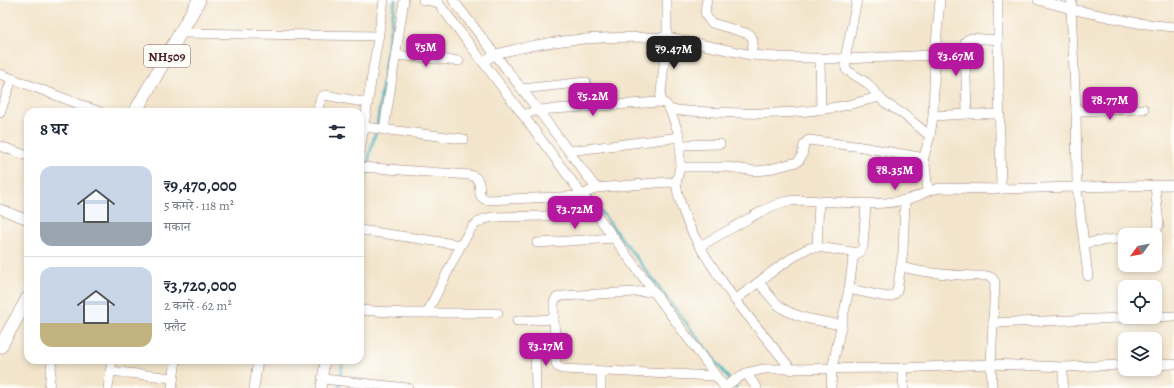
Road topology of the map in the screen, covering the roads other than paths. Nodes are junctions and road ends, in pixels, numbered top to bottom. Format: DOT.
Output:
graph roads {
  1 [pos="199,0"];
  2 [pos="384,0"];
  3 [pos="404,0"];
  4 [pos="423,0"];
  5 [pos="453,0"];
  6 [pos="666,0"];
  7 [pos="707,0"];
  8 [pos="857,0"];
  9 [pos="940,0"];
  10 [pos="998,0"];
  11 [pos="1038,0"];
  12 [pos="438,1"];
  13 [pos="1072,4"];
  14 [pos="1174,27"];
  15 [pos="180,33"];
  16 [pos="379,36"];
  17 [pos="667,37"];
  18 [pos="998,40"];
  19 [pos="395,54"];
  20 [pos="751,54"];
  21 [pos="935,55"];
  22 [pos="489,58"];
  23 [pos="820,59"];
  24 [pos="845,59"];
  25 [pos="460,61"];
  26 [pos="0,74"];
  27 [pos="12,78"];
  28 [pos="586,82"];
  29 [pos="522,89"];
  30 [pos="879,97"];
  31 [pos="660,102"];
  32 [pos="368,103"];
  33 [pos="90,108"];
  34 [pos="137,108"];
  35 [pos="319,108"];
  36 [pos="1144,109"];
  37 [pos="538,110"];
  38 [pos="670,110"];
  39 [pos="821,110"];
  40 [pos="1076,111"];
  41 [pos="0,113"];
  42 [pos="967,114"];
  43 [pos="999,114"];
  44 [pos="523,115"];
  45 [pos="933,116"];
  46 [pos="374,128"];
  47 [pos="930,136"];
  48 [pos="464,139"];
  49 [pos="680,141"];
  50 [pos="364,142"];
  51 [pos="720,144"];
  52 [pos="0,146"];
  53 [pos="569,151"];
  54 [pos="24,155"];
  55 [pos="923,160"];
  56 [pos="365,167"];
  57 [pos="680,167"];
  58 [pos="676,183"];
  59 [pos="1174,185"];
  60 [pos="1155,186"];
  61 [pos="1077,187"];
  62 [pos="1001,189"];
  63 [pos="590,191"];
  64 [pos="928,191"];
  65 [pos="905,200"];
  66 [pos="820,201"];
  67 [pos="866,204"];
  68 [pos="0,209"];
  69 [pos="597,215"];
  70 [pos="24,218"];
  71 [pos="1158,228"];
  72 [pos="364,231"];
  73 [pos="614,238"];
  74 [pos="1118,239"];
  75 [pos="537,243"];
  76 [pos="1084,243"];
  77 [pos="460,245"];
  78 [pos="700,246"];
  79 [pos="817,247"];
  80 [pos="859,253"];
  81 [pos="901,267"];
  82 [pos="1088,276"];
  83 [pos="759,282"];
  84 [pos="849,289"];
  85 [pos="653,291"];
  86 [pos="735,300"];
  87 [pos="24,305"];
  88 [pos="364,310"];
  89 [pos="427,313"];
  90 [pos="498,313"];
  91 [pos="1174,316"];
  92 [pos="1162,317"];
  93 [pos="1118,318"];
  94 [pos="554,320"];
  95 [pos="517,321"];
  96 [pos="993,323"];
  97 [pos="842,325"];
  98 [pos="0,347"];
  99 [pos="535,347"];
  100 [pos="52,364"];
  101 [pos="111,364"];
  102 [pos="175,364"];
  103 [pos="257,364"];
  104 [pos="325,364"];
  105 [pos="991,364"];
  106 [pos="1162,364"];
  107 [pos="1174,364"];
  108 [pos="1118,365"];
  109 [pos="1063,367"];
  110 [pos="902,368"];
  111 [pos="832,369"];
  112 [pos="792,370"];
  113 [pos="110,371"];
  114 [pos="601,371"];
  115 [pos="742,375"];
  116 [pos="716,376"];
  117 [pos="324,382"];
  118 [pos="173,383"];
  119 [pos="726,386"];
  120 [pos="49,388"];
  121 [pos="108,388"];
  122 [pos="254,388"];
  123 [pos="408,388"];
  124 [pos="536,388"];
  125 [pos="601,388"];
  126 [pos="757,388"];
  127 [pos="831,388"];
  128 [pos="904,388"];
  129 [pos="992,388"];
  130 [pos="1063,388"];
  1 -- 15 [label="highway, NH509"];
  2 -- 16 [label="street"];
  3 -- 19 [label="street"];
  4 -- 12 [label="street"];
  5 -- 22 [label="street"];
  6 -- 17 [label="street"];
  7 -- 20 [label="street"];
  8 -- 24 [label="street"];
  9 -- 21 [label="street"];
  10 -- 18 [label="street"];
  11 -- 13 [label="street"];
  12 -- 22 [label="street"];
  13 -- 14 [label="street"];
  13 -- 40 [label="street"];
  15 -- 16 [label="street"];
  15 -- 34 [label="highway, NH509"];
  16 -- 32 [label="street"];
  17 -- 20 [label="street"];
  17 -- 22 [label="street"];
  17 -- 31 [label="street"];
  18 -- 42 [label="street"];
  18 -- 43 [label="street"];
  19 -- 25 [label="street"];
  19 -- 46 [label="street"];
  20 -- 23 [label="street"];
  21 -- 24 [label="street"];
  21 -- 45 [label="street"];
  22 -- 29 [label="street"];
  22 -- 44 [label="street"];
  23 -- 24 [label="street"];
  23 -- 39 [label="street"];
  24 -- 30 [label="street"];
  26 -- 27 [label="street"];
  27 -- 33 [label="street"];
  27 -- 41 [label="street"];
  28 -- 29 [label="street"];
  29 -- 37 [label="street"];
  30 -- 39 [label="street"];
  30 -- 47 [label="street"];
  31 -- 37 [label="street"];
  31 -- 38 [label="street"];
  32 -- 35 [label="street"];
  32 -- 46 [label="street"];
  36 -- 40 [label="street"];
  37 -- 44 [label="street"];
  37 -- 53 [label="street"];
  38 -- 39 [label="street"];
  38 -- 49 [label="street"];
  40 -- 61 [label="street"];
  42 -- 43 [label="street"];
  42 -- 45 [label="street"];
  43 -- 62 [label="street"];
  44 -- 63 [label="street"];
  45 -- 47 [label="street"];
  46 -- 48 [label="street"];
  46 -- 50 [label="street"];
  47 -- 55 [label="street"];
  49 -- 51 [label="street"];
  49 -- 53 [label="street"];
  49 -- 57 [label="street"];
  52 -- 54 [label="street"];
  53 -- 63 [label="street"];
  55 -- 57 [label="street"];
  55 -- 64 [label="street"];
  56 -- 63 [label="street"];
  57 -- 58 [label="street"];
  58 -- 63 [label="street"];
  58 -- 78 [label="street"];
  59 -- 60 [label="street"];
  60 -- 61 [label="street"];
  60 -- 71 [label="street"];
  61 -- 62 [label="street"];
  61 -- 76 [label="street"];
  62 -- 64 [label="street"];
  63 -- 69 [label="street"];
  64 -- 65 [label="street"];
  65 -- 67 [label="street"];
  65 -- 81 [label="street"];
  66 -- 67 [label="street"];
  66 -- 78 [label="street"];
  66 -- 79 [label="street"];
  67 -- 80 [label="street"];
  68 -- 70 [label="street"];
  69 -- 73 [label="street"];
  69 -- 77 [label="street"];
  72 -- 77 [label="street"];
  73 -- 75 [label="street"];
  73 -- 85 [label="street"];
  74 -- 76 [label="street"];
  76 -- 82 [label="street"];
  77 -- 89 [label="street"];
  78 -- 86 [label="street"];
  79 -- 80 [label="street"];
  79 -- 83 [label="street"];
  80 -- 84 [label="street"];
  81 -- 84 [label="street"];
  81 -- 96 [label="street"];
  83 -- 86 [label="street"];
  83 -- 97 [label="street"];
  84 -- 97 [label="street"];
  85 -- 94 [label="street"];
  85 -- 116 [label="street"];
  86 -- 112 [label="street"];
  87 -- 98 [label="highway"];
  88 -- 89 [label="street"];
  89 -- 90 [label="street"];
  91 -- 92 [label="street"];
  93 -- 96 [label="street"];
  94 -- 95 [label="street"];
  94 -- 114 [label="street"];
  96 -- 105 [label="street"];
  97 -- 111 [label="street"];
  99 -- 124 [label="street"];
  100 -- 120 [label="street"];
  101 -- 113 [label="street"];
  102 -- 118 [label="street"];
  103 -- 122 [label="street"];
  104 -- 117 [label="street"];
  105 -- 109 [label="street"];
  105 -- 110 [label="street"];
  105 -- 129 [label="street"];
  106 -- 107 [label="street"];
  108 -- 109 [label="street"];
  109 -- 130 [label="street"];
  110 -- 111 [label="street"];
  110 -- 128 [label="street"];
  111 -- 112 [label="street"];
  111 -- 127 [label="street"];
  112 -- 115 [label="street"];
  113 -- 118 [label="street"];
  113 -- 121 [label="street"];
  114 -- 116 [label="street"];
  114 -- 125 [label="street"];
  115 -- 119 [label="street"];
  115 -- 126 [label="street"];
  116 -- 119 [label="street"];
  117 -- 123 [label="street"];
}
